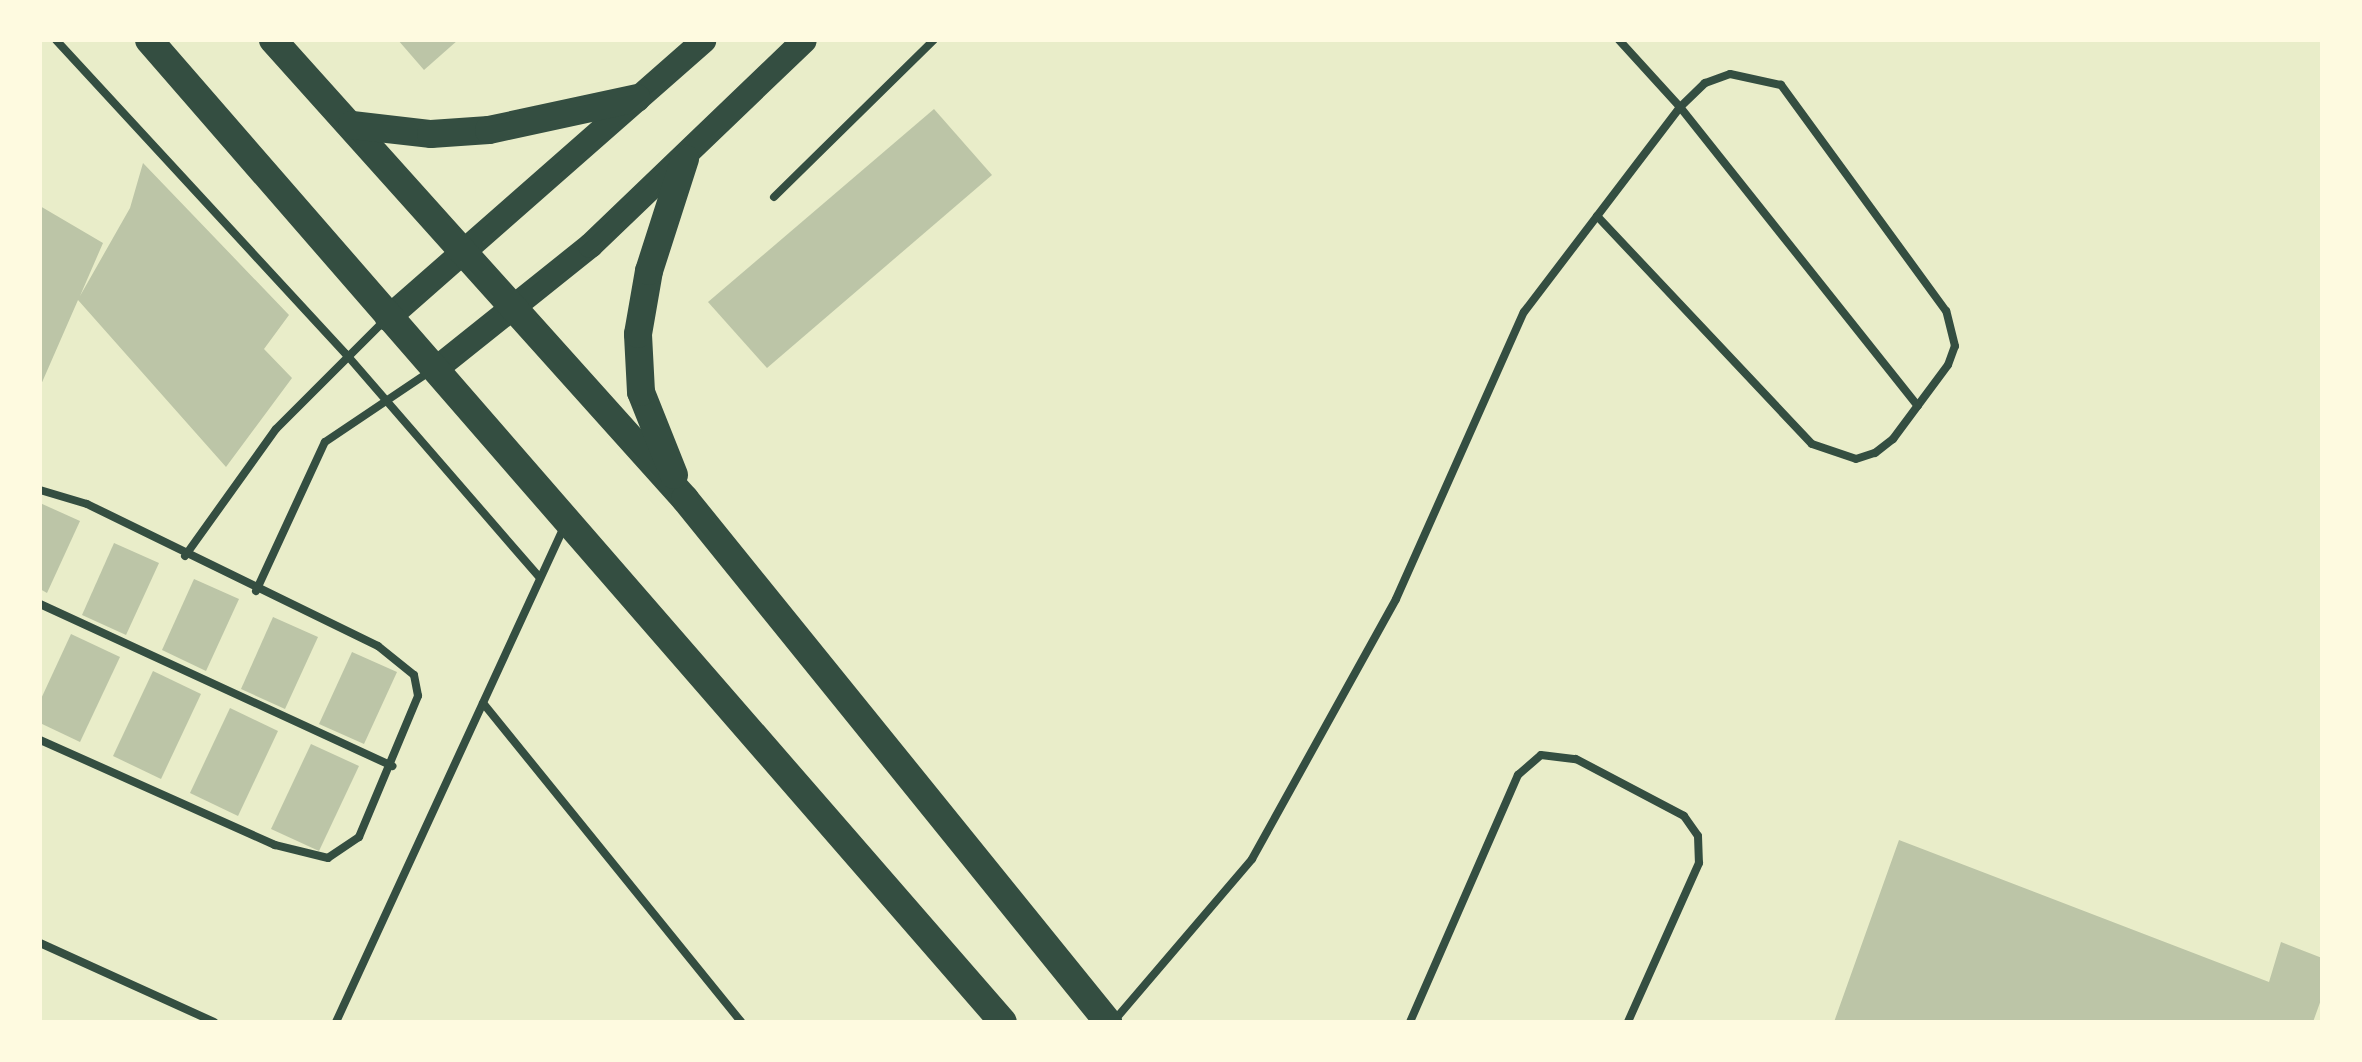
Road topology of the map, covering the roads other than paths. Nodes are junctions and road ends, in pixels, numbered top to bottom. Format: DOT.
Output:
graph roads {
  1 [pos="56,40"];
  2 [pos="149,40"];
  3 [pos="273,40"];
  4 [pos="703,40"];
  5 [pos="804,40"];
  6 [pos="934,40"];
  7 [pos="1619,40"];
  8 [pos="637,98"];
  9 [pos="1680,107"];
  10 [pos="352,124"];
  11 [pos="686,159"];
  12 [pos="774,197"];
  13 [pos="1597,216"];
  14 [pos="464,251"];
  15 [pos="512,308"];
  16 [pos="388,318"];
  17 [pos="346,354"];
  18 [pos="436,368"];
  19 [pos="384,398"];
  20 [pos="1918,406"];
  21 [pos="40,490"];
  22 [pos="685,499"];
  23 [pos="566,522"];
  24 [pos="186,556"];
  25 [pos="540,578"];
  26 [pos="256,590"];
  27 [pos="40,604"];
  28 [pos="483,703"];
  29 [pos="40,740"];
  30 [pos="392,766"];
  31 [pos="40,943"];
  32 [pos="214,1022"];
  33 [pos="336,1022"];
  34 [pos="741,1022"];
  35 [pos="1003,1022"];
  36 [pos="1110,1022"];
  37 [pos="1410,1022"];
  38 [pos="1628,1022"];
  1 -- 17 [label="lane"];
  2 -- 16 [label="highway"];
  3 -- 10 [label="highway"];
  4 -- 8 [label="main road"];
  5 -- 11 [label="main road"];
  6 -- 12 [label="lane"];
  7 -- 9 [label="lane"];
  8 -- 10 [label="highway"];
  8 -- 14 [label="main road"];
  9 -- 13 [label="lane"];
  9 -- 20 [label="lane"];
  9 -- 20 [label="lane"];
  10 -- 14 [label="highway"];
  11 -- 15 [label="main road"];
  11 -- 22 [label="highway"];
  13 -- 20 [label="lane"];
  13 -- 36 [label="lane"];
  14 -- 15 [label="highway"];
  14 -- 16 [label="main road"];
  15 -- 18 [label="main road"];
  15 -- 22 [label="highway"];
  16 -- 17 [label="lane"];
  16 -- 18 [label="highway"];
  17 -- 19 [label="lane"];
  17 -- 24 [label="lane"];
  18 -- 19 [label="lane"];
  18 -- 23 [label="highway"];
  19 -- 25 [label="lane"];
  19 -- 26 [label="lane"];
  21 -- 24 [label="lane"];
  22 -- 36 [label="highway"];
  23 -- 25 [label="lane"];
  23 -- 35 [label="highway"];
  24 -- 26 [label="lane"];
  25 -- 28 [label="lane"];
  26 -- 30 [label="lane"];
  27 -- 30 [label="lane"];
  28 -- 33 [label="lane"];
  28 -- 34 [label="lane"];
  29 -- 30 [label="lane"];
  31 -- 32 [label="lane"];
  37 -- 38 [label="lane"];
}
